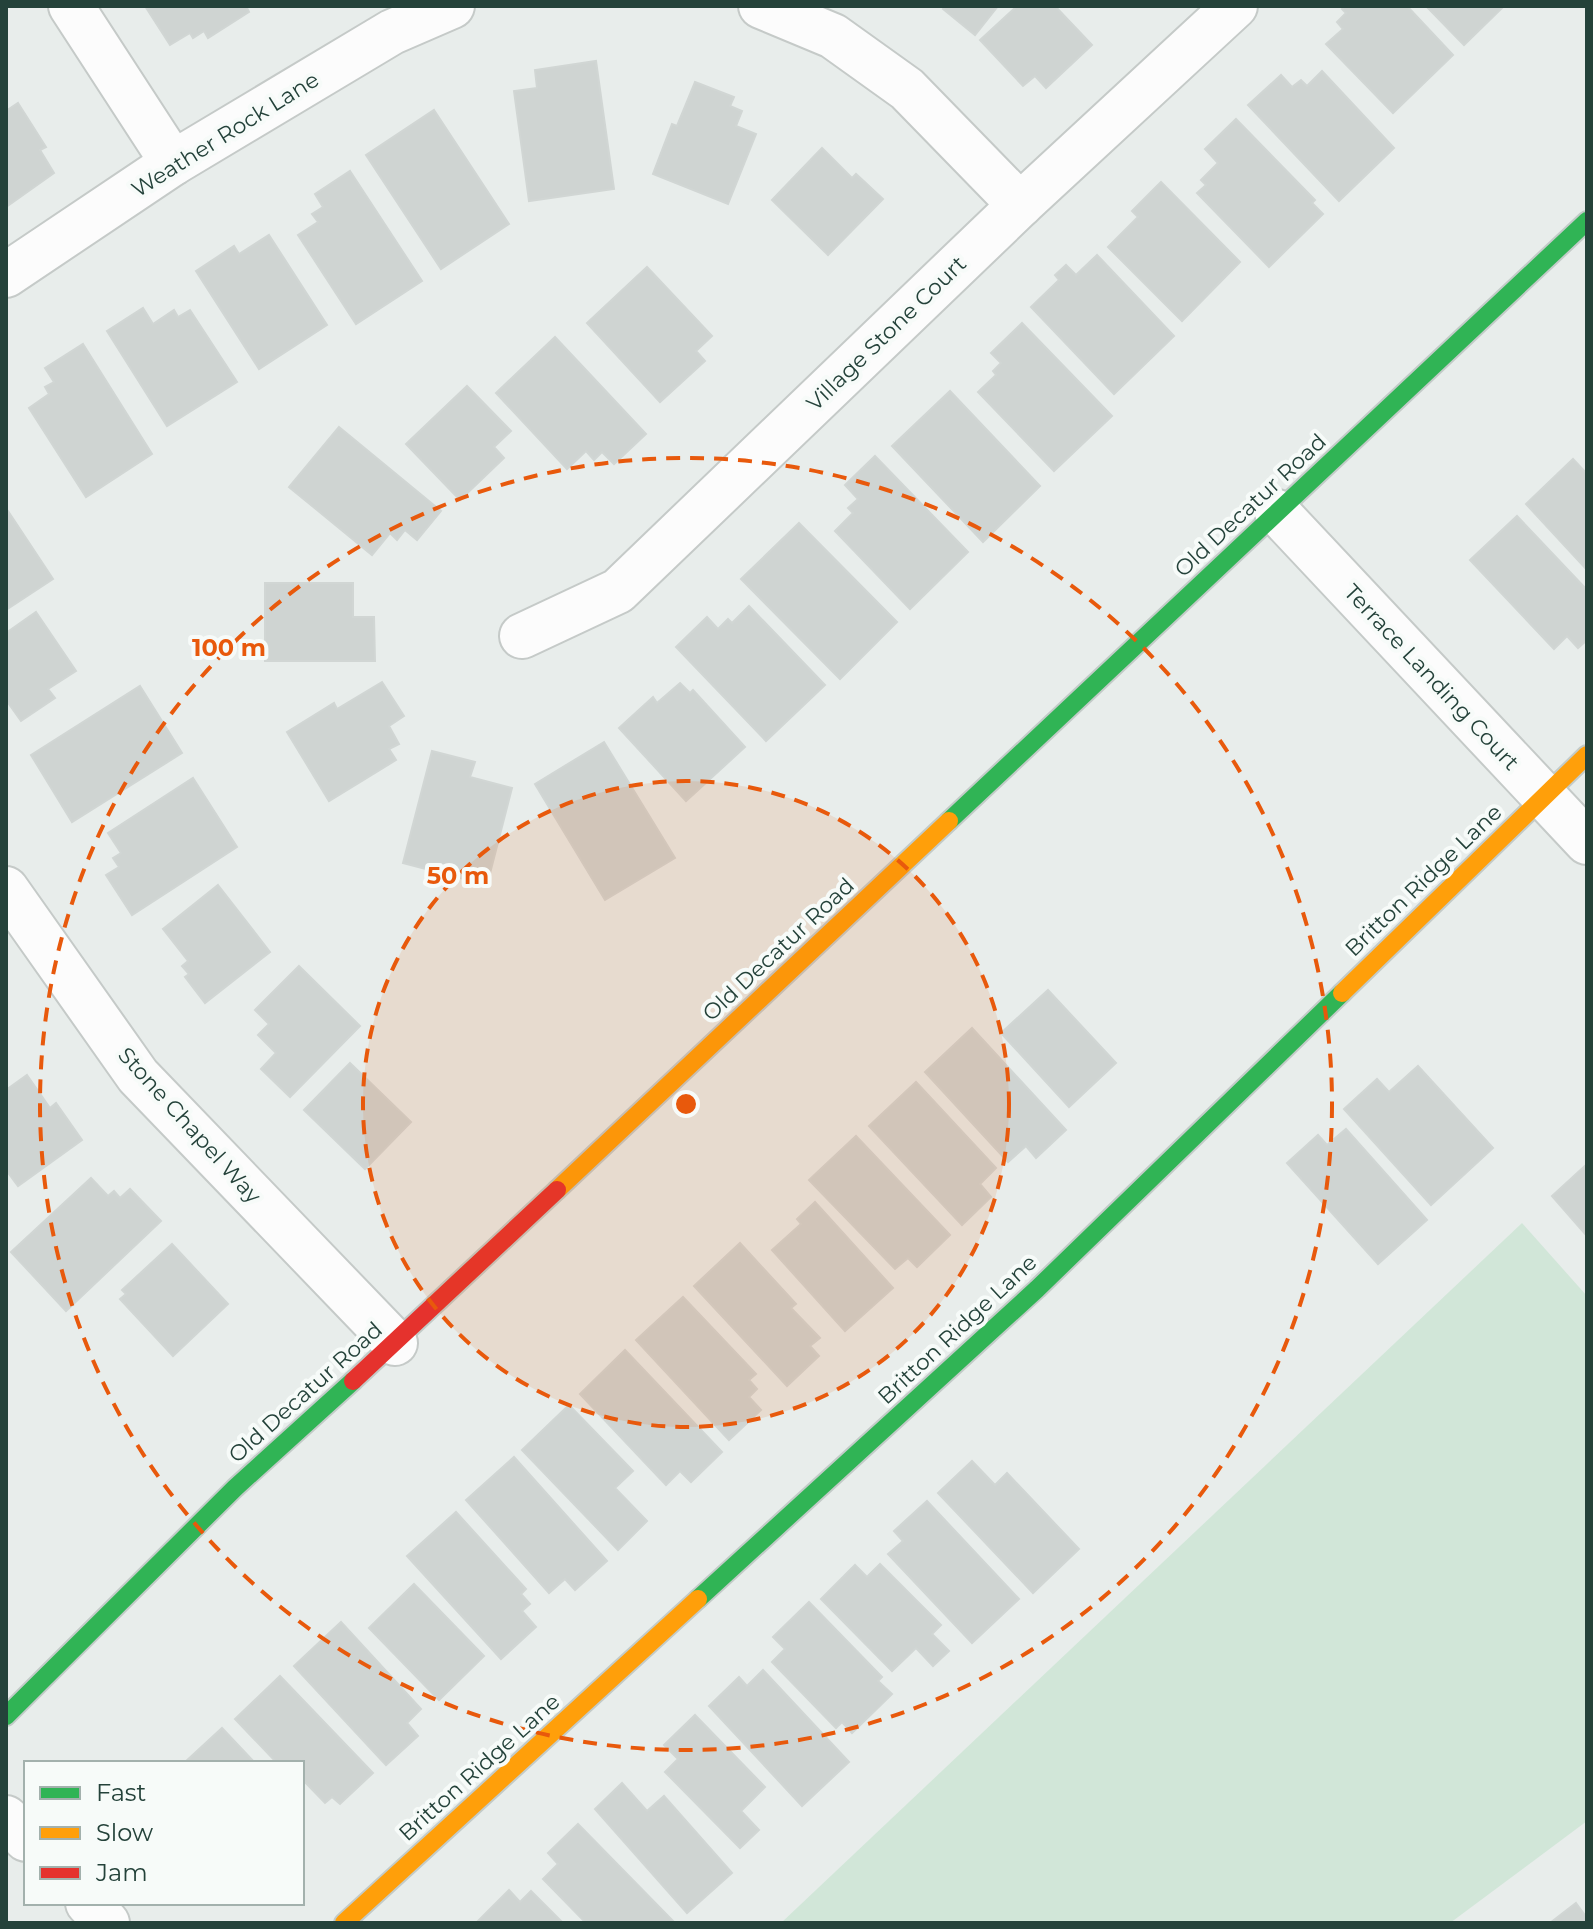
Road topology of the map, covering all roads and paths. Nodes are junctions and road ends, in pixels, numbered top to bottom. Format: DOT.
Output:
graph roads {
  1 [pos="71,6"];
  2 [pos="452,6"];
  3 [pos="761,6"];
  4 [pos="1235,6"];
  5 [pos="173,163"];
  6 [pos="1020,205"];
  7 [pos="1587,221"];
  8 [pos="6,275"];
  9 [pos="1277,512"];
  10 [pos="522,636"];
  11 [pos="1587,755"];
  12 [pos="1544,796"];
  13 [pos="1587,842"];
  14 [pos="6,889"];
  15 [pos="395,1343"];
  16 [pos="6,1716"];
  17 [pos="6,1818"];
  18 [pos="24,1837"];
  19 [pos="90,1905"];
  20 [pos="107,1923"];
  21 [pos="344,1923"];
  1 -- 5 [label="street"];
  2 -- 5 [label="street, Weather Rock Lane"];
  3 -- 6 [label="street"];
  4 -- 6 [label="street, Village Stone Court"];
  5 -- 8 [label="street, Weather Rock Lane"];
  6 -- 10 [label="street, Village Stone Court"];
  7 -- 9 [label="street, Old Decatur Road"];
  9 -- 12 [label="street, Terrace Landing Court"];
  9 -- 15 [label="street, Old Decatur Road"];
  11 -- 12 [label="street, Britton Ridge Lane"];
  12 -- 13 [label="street, Terrace Landing Court"];
  12 -- 21 [label="street, Britton Ridge Lane"];
  14 -- 15 [label="street, Stone Chapel Way"];
  15 -- 16 [label="street, Old Decatur Road"];
  17 -- 18 [label="street"];
  19 -- 20 [label="street"];
}
